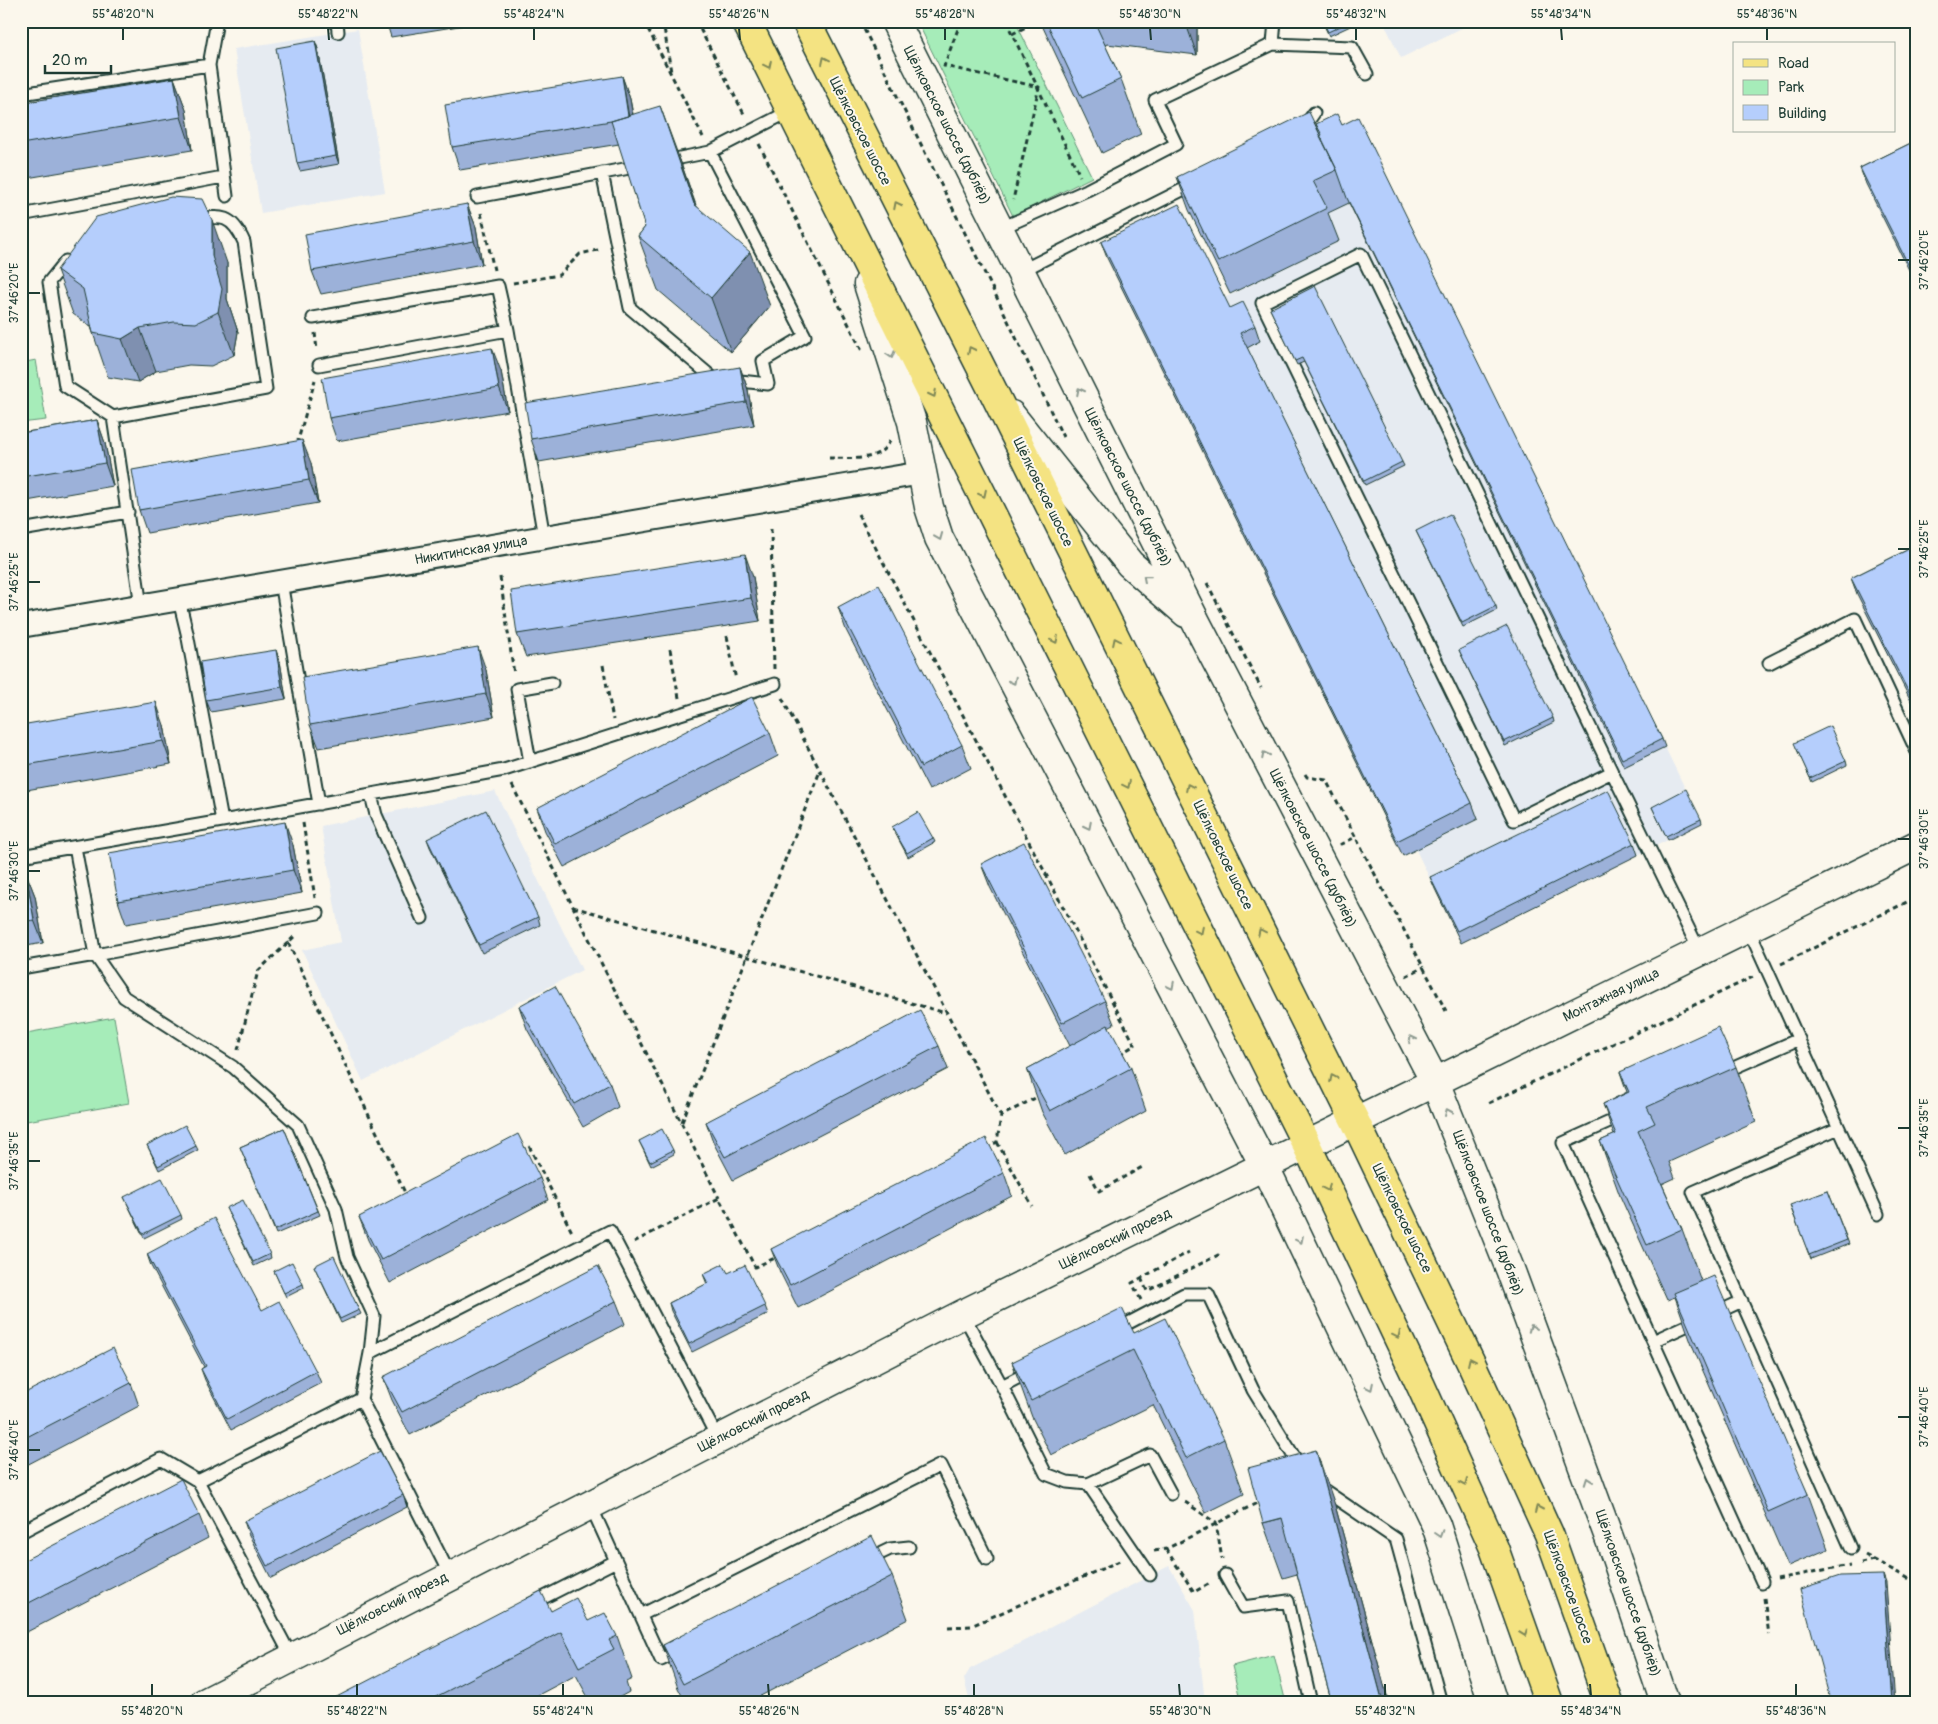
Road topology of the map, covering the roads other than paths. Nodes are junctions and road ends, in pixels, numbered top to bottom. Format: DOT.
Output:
graph roads {
  1 [pos="217,21"];
  2 [pos="746,21"];
  3 [pos="806,21"];
  4 [pos="895,21"];
  5 [pos="1275,21"];
  6 [pos="1273,44"];
  7 [pos="209,65"];
  8 [pos="1368,74"];
  9 [pos="21,94"];
  10 [pos="790,111"];
  11 [pos="1314,113"];
  12 [pos="1292,136"];
  13 [pos="710,152"];
  14 [pos="602,173"];
  15 [pos="223,177"];
  16 [pos="1207,178"];
  17 [pos="227,196"];
  18 [pos="477,197"];
  19 [pos="21,215"];
  20 [pos="181,222"];
  21 [pos="847,226"];
  22 [pos="999,229"];
  23 [pos="74,252"];
  24 [pos="1020,271"];
  25 [pos="313,318"];
  26 [pos="508,330"];
  27 [pos="319,365"];
  28 [pos="713,378"];
  29 [pos="694,382"];
  30 [pos="994,393"];
  31 [pos="551,407"];
  32 [pos="523,412"];
  33 [pos="113,417"];
  34 [pos="922,473"];
  35 [pos="128,512"];
  36 [pos="21,530"];
  37 [pos="544,538"];
  38 [pos="281,582"];
  39 [pos="178,600"];
  40 [pos="141,606"];
  41 [pos="1196,622"];
  42 [pos="21,626"];
  43 [pos="1770,663"];
  44 [pos="552,683"];
  45 [pos="775,684"];
  46 [pos="1917,752"];
  47 [pos="530,762"];
  48 [pos="1612,772"];
  49 [pos="371,795"];
  50 [pos="319,804"];
  51 [pos="222,821"];
  52 [pos="1917,845"];
  53 [pos="75,847"];
  54 [pos="21,856"];
  55 [pos="318,914"];
  56 [pos="422,918"];
  57 [pos="1748,928"];
  58 [pos="1700,952"];
  59 [pos="95,955"];
  60 [pos="21,968"];
  61 [pos="1799,1039"];
  62 [pos="1708,1079"];
  63 [pos="1435,1082"];
  64 [pos="1636,1111"];
  65 [pos="1355,1121"];
  66 [pos="1839,1128"];
  67 [pos="1306,1144"];
  68 [pos="1264,1165"];
  69 [pos="1878,1214"];
  70 [pos="1742,1301"];
  71 [pos="963,1314"];
  72 [pos="1105,1335"];
  73 [pos="1653,1341"];
  74 [pos="370,1353"];
  75 [pos="1044,1365"];
  76 [pos="1002,1386"];
  77 [pos="361,1399"];
  78 [pos="718,1438"];
  79 [pos="198,1481"];
  80 [pos="1088,1484"];
  81 [pos="1171,1494"];
  82 [pos="590,1504"];
  83 [pos="21,1532"];
  84 [pos="909,1547"];
  85 [pos="1851,1548"];
  86 [pos="987,1559"];
  87 [pos="616,1561"];
  88 [pos="857,1565"];
  89 [pos="450,1575"];
  90 [pos="1150,1575"];
  91 [pos="1225,1575"];
  92 [pos="1762,1582"];
  93 [pos="518,1610"];
  94 [pos="641,1615"];
  95 [pos="696,1643"];
  96 [pos="291,1656"];
  97 [pos="1547,1700"];
  98 [pos="204,1703"];
  99 [pos="1311,1703"];
  100 [pos="1441,1703"];
  101 [pos="1493,1703"];
  102 [pos="1609,1703"];
  103 [pos="1664,1703"];
  1 -- 7 [label="lane"];
  2 -- 10 [label="main road, one-way"];
  30 -- 3 [label="main road, Щёлковское шоссе, one-way"];
  4 -- 22 [label="street, Щёлковское шоссе (дублёр)"];
  5 -- 6 [label="lane"];
  6 -- 8 [label="lane"];
  6 -- 22 [label="lane"];
  7 -- 9 [label="lane"];
  7 -- 15 [label="lane"];
  10 -- 13 [label="lane"];
  10 -- 21 [label="main road"];
  11 -- 12 [label="lane"];
  13 -- 14 [label="lane"];
  13 -- 28 [label="lane"];
  14 -- 18 [label="lane"];
  14 -- 28 [label="lane"];
  15 -- 17 [label="lane"];
  15 -- 19 [label="lane"];
  16 -- 24 [label="lane"];
  20 -- 33 [label="lane"];
  21 -- 34 [label="street, one-way"];
  21 -- 67 [label="main road, one-way"];
  22 -- 24 [label="street, Щёлковское шоссе (дублёр)"];
  23 -- 33 [label="lane"];
  41 -- 24 [label="street, Щёлковское шоссе (дублёр), one-way"];
  25 -- 26 [label="lane"];
  26 -- 27 [label="lane"];
  26 -- 32 [label="lane"];
  28 -- 29 [label="lane"];
  41 -- 30 [label="street, one-way"];
  65 -- 30 [label="main road, Щёлковское шоссе, one-way"];
  31 -- 32 [label="lane"];
  32 -- 37 [label="lane"];
  33 -- 35 [label="lane"];
  34 -- 37 [label="street, Никитинская улица"];
  34 -- 68 [label="street, one-way"];
  35 -- 36 [label="lane"];
  35 -- 40 [label="lane"];
  37 -- 38 [label="street, Никитинская улица"];
  38 -- 39 [label="street, Никитинская улица"];
  38 -- 50 [label="lane"];
  39 -- 40 [label="street, Никитинская улица"];
  39 -- 51 [label="lane"];
  40 -- 42 [label="street, Никитинская улица"];
  63 -- 41 [label="street, Щёлковское шоссе (дублёр), one-way"];
  43 -- 46 [label="lane"];
  44 -- 47 [label="lane"];
  45 -- 47 [label="lane"];
  47 -- 49 [label="lane"];
  48 -- 48 [label="lane"];
  48 -- 58 [label="lane"];
  49 -- 50 [label="lane"];
  49 -- 56 [label="lane"];
  50 -- 51 [label="lane"];
  51 -- 53 [label="lane"];
  52 -- 57 [label="street, Монтажная улица"];
  53 -- 54 [label="lane"];
  53 -- 59 [label="lane"];
  55 -- 59 [label="lane"];
  57 -- 58 [label="street, Монтажная улица"];
  57 -- 61 [label="lane"];
  58 -- 63 [label="street, Монтажная улица"];
  59 -- 60 [label="lane"];
  59 -- 74 [label="lane"];
  61 -- 62 [label="lane"];
  61 -- 66 [label="lane"];
  63 -- 65 [label="street, Монтажная улица"];
  103 -- 63 [label="street, Щёлковское шоссе (дублёр), one-way"];
  64 -- 73 [label="lane"];
  65 -- 67 [label="street, Монтажная улица"];
  102 -- 65 [label="main road, Щёлковское шоссе, one-way"];
  66 -- 69 [label="lane"];
  66 -- 70 [label="lane"];
  67 -- 68 [label="street, Щёлковский проезд"];
  67 -- 97 [label="main road, one-way"];
  68 -- 71 [label="street, Щёлковский проезд"];
  68 -- 101 [label="street, one-way"];
  70 -- 73 [label="lane"];
  70 -- 85 [label="lane"];
  71 -- 76 [label="lane"];
  71 -- 78 [label="street, Щёлковский проезд"];
  72 -- 100 [label="lane"];
  73 -- 92 [label="lane"];
  74 -- 77 [label="lane"];
  74 -- 78 [label="lane"];
  75 -- 76 [label="lane"];
  76 -- 80 [label="lane"];
  77 -- 79 [label="lane"];
  77 -- 89 [label="lane"];
  78 -- 82 [label="street, Щёлковский проезд"];
  79 -- 83 [label="lane"];
  79 -- 96 [label="lane"];
  80 -- 81 [label="lane"];
  80 -- 90 [label="lane"];
  82 -- 87 [label="lane"];
  82 -- 89 [label="street, Щёлковский проезд"];
  84 -- 88 [label="lane"];
  86 -- 94 [label="lane"];
  87 -- 93 [label="lane"];
  87 -- 94 [label="lane"];
  89 -- 96 [label="street, Щёлковский проезд"];
  91 -- 99 [label="lane"];
  94 -- 95 [label="lane"];
  96 -- 98 [label="street, Щёлковский проезд"];
}
